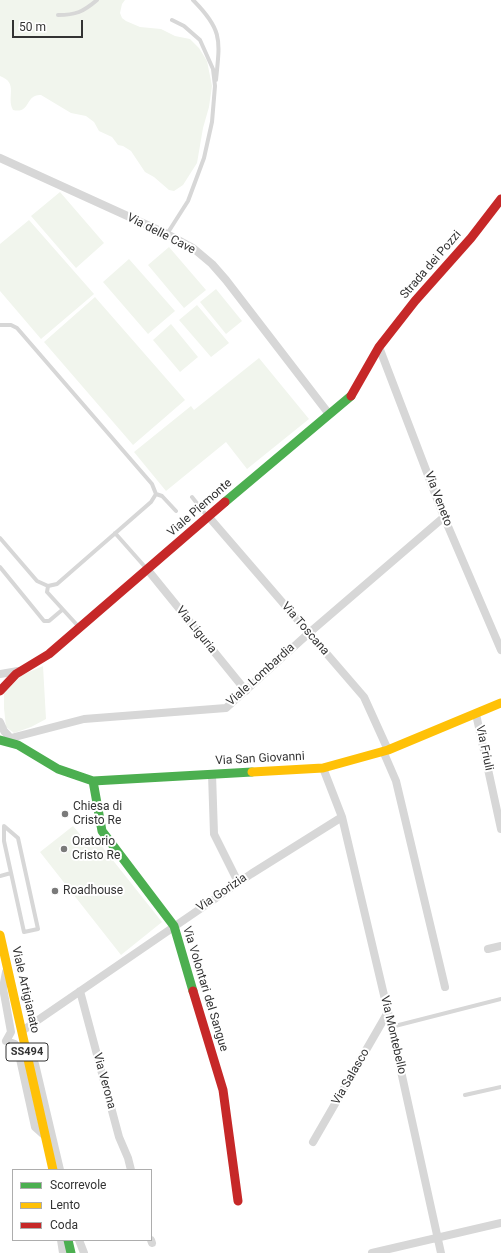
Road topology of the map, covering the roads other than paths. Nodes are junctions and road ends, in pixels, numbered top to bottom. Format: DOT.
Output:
graph roads {
  1 [pos="97,0"];
  2 [pos="193,0"];
  3 [pos="58,14"];
  4 [pos="172,20"];
  5 [pos="215,86"];
  6 [pos="0,158"];
  7 [pos="501,199"];
  8 [pos="167,234"];
  9 [pos="0,325"];
  10 [pos="379,347"];
  11 [pos="329,414"];
  12 [pos="156,494"];
  13 [pos="192,498"];
  14 [pos="176,512"];
  15 [pos="208,516"];
  16 [pos="444,517"];
  17 [pos="115,534"];
  18 [pos="0,538"];
  19 [pos="0,567"];
  20 [pos="147,569"];
  21 [pos="48,586"];
  22 [pos="62,610"];
  23 [pos="79,628"];
  24 [pos="309,633"];
  25 [pos="501,650"];
  26 [pos="19,671"];
  27 [pos="0,674"];
  28 [pos="246,690"];
  29 [pos="0,691"];
  30 [pos="501,703"];
  31 [pos="476,714"];
  32 [pos="0,722"];
  33 [pos="11,738"];
  34 [pos="0,740"];
  35 [pos="18,745"];
  36 [pos="385,751"];
  37 [pos="323,768"];
  38 [pos="212,774"];
  39 [pos="93,781"];
  40 [pos="342,818"];
  41 [pos="501,829"];
  42 [pos="2,841"];
  43 [pos="11,873"];
  44 [pos="0,876"];
  45 [pos="238,882"];
  46 [pos="174,926"];
  47 [pos="0,935"];
  48 [pos="501,946"];
  49 [pos="488,949"];
  50 [pos="7,963"];
  51 [pos="445,987"];
  52 [pos="80,991"];
  53 [pos="501,999"];
  54 [pos="388,1012"];
  55 [pos="392,1027"];
  56 [pos="22,1031"];
  57 [pos="3,1043"];
  58 [pos="26,1051"];
  59 [pos="501,1087"];
  60 [pos="466,1095"];
  61 [pos="46,1136"];
  62 [pos="313,1142"];
  63 [pos="53,1169"];
  64 [pos="60,1169"];
  65 [pos="131,1169"];
  66 [pos="238,1202"];
  67 [pos="501,1223"];
  68 [pos="438,1238"];
  69 [pos="60,1241"];
  70 [pos="68,1241"];
  71 [pos="80,1241"];
  72 [pos="63,1253"];
  73 [pos="71,1253"];
  74 [pos="84,1253"];
  75 [pos="372,1253"];
  76 [pos="441,1253"];
  1 -- 3 [label="lane"];
  2 -- 5 [label="lane"];
  4 -- 5 [label="lane"];
  5 -- 8 [label="lane"];
  6 -- 8 [label="street, Via delle Cave"];
  7 -- 10 [label="street, Strada dei Pozzi"];
  8 -- 11 [label="street, Via delle Cave"];
  9 -- 12 [label="lane"];
  10 -- 11 [label="street, Viale Piemonte"];
  10 -- 16 [label="street, Via Veneto"];
  11 -- 15 [label="street, Viale Piemonte"];
  12 -- 14 [label="lane"];
  12 -- 17 [label="lane"];
  13 -- 15 [label="lane"];
  15 -- 20 [label="street, Viale Piemonte"];
  15 -- 24 [label="street, Via Toscana"];
  16 -- 24 [label="street, Viale Lombardia"];
  16 -- 25 [label="street, Via Veneto"];
  17 -- 20 [label="lane"];
  17 -- 21 [label="lane"];
  18 -- 21 [label="lane"];
  19 -- 22 [label="lane"];
  20 -- 23 [label="street, Viale Piemonte"];
  20 -- 28 [label="street, Via Liguria"];
  21 -- 22 [label="lane"];
  22 -- 23 [label="lane"];
  23 -- 26 [label="street, Viale Piemonte"];
  24 -- 28 [label="street, Viale Lombardia"];
  24 -- 36 [label="street, Via Toscana"];
  26 -- 27 [label="street, Viale Piemonte"];
  26 -- 29 [label="street, Viale Piemonte"];
  28 -- 33 [label="street, Viale Lombardia"];
  30 -- 31 [label="street, Via San Giovanni"];
  31 -- 36 [label="street, Via San Giovanni"];
  31 -- 41 [label="street, Via Friuli"];
  32 -- 33 [label="street, Via San Giovanni"];
  33 -- 35 [label="street, Via San Giovanni"];
  34 -- 35 [label="street, Via San Giovanni"];
  35 -- 39 [label="street, Via San Giovanni"];
  36 -- 37 [label="street, Via San Giovanni"];
  36 -- 51 [label="street, Via Toscana"];
  37 -- 38 [label="street, Via San Giovanni"];
  37 -- 40 [label="street"];
  38 -- 39 [label="street, Via San Giovanni"];
  38 -- 45 [label="street"];
  39 -- 46 [label="street, Via Volontari del Sangue"];
  40 -- 45 [label="street, Via Gorizia"];
  40 -- 54 [label="street, Via Montebello"];
  42 -- 43 [label="lane"];
  42 -- 43 [label="lane"];
  43 -- 44 [label="lane"];
  45 -- 46 [label="street, Via Gorizia"];
  46 -- 52 [label="street, Via Gorizia"];
  46 -- 66 [label="street, Via Volontari del Sangue"];
  47 -- 50 [label="street, Viale Artigianato / SS494"];
  48 -- 49 [label="street"];
  50 -- 56 [label="street, Viale Artigianato / SS494"];
  50 -- 57 [label="street"];
  52 -- 56 [label="street, Via Gorizia"];
  52 -- 65 [label="street, Via Verona"];
  53 -- 55 [label="lane"];
  54 -- 55 [label="street, Via Montebello"];
  54 -- 62 [label="street, Via Salasco"];
  55 -- 68 [label="street, Via Montebello"];
  56 -- 58 [label="street, Viale Artigianato / SS494"];
  57 -- 61 [label="street"];
  58 -- 61 [label="street, Viale Artigianato / SS494"];
  58 -- 64 [label="street, Viale Artigianato"];
  59 -- 60 [label="lane"];
  61 -- 63 [label="street, Viale Artigianato / SS494"];
  67 -- 68 [label="street"];
  68 -- 75 [label="street"];
  68 -- 76 [label="street, Via Montebello"];
  69 -- 72 [label="street"];
  70 -- 73 [label="street"];
  71 -- 74 [label="street"];
}
